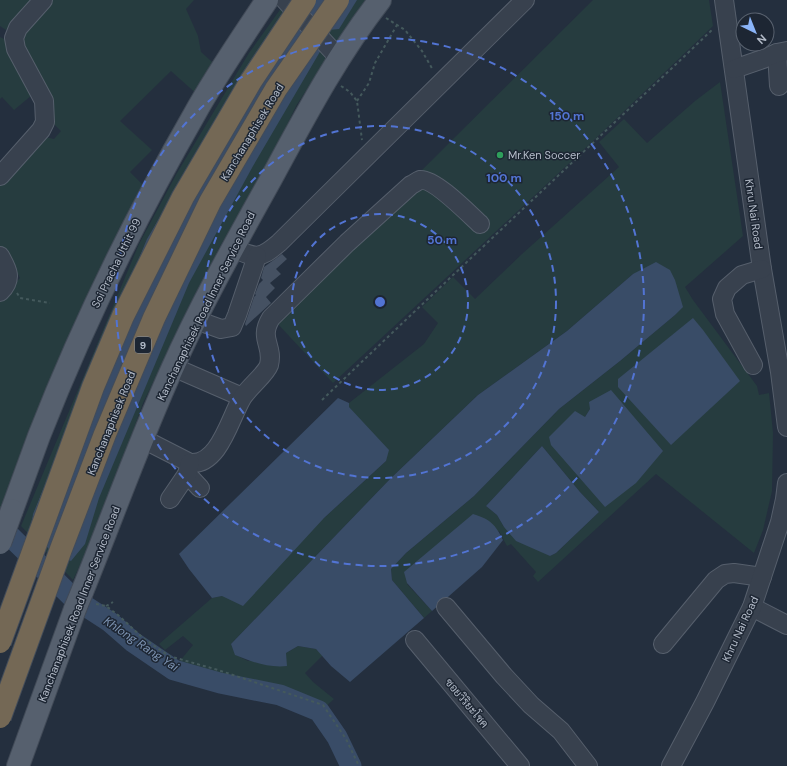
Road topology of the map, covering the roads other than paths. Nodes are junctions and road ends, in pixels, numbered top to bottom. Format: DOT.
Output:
graph roads {
  1 [pos="42,0"];
  2 [pos="267,0"];
  3 [pos="285,0"];
  4 [pos="305,0"];
  5 [pos="338,0"];
  6 [pos="525,0"];
  7 [pos="724,0"];
  8 [pos="377,5"];
  9 [pos="7,35"];
  10 [pos="782,52"];
  11 [pos="340,59"];
  12 [pos="734,69"];
  13 [pos="779,86"];
  14 [pos="0,176"];
  15 [pos="480,224"];
  16 [pos="232,248"];
  17 [pos="0,256"];
  18 [pos="257,256"];
  19 [pos="762,269"];
  20 [pos="4,287"];
  21 [pos="196,320"];
  22 [pos="753,365"];
  23 [pos="173,368"];
  24 [pos="242,397"];
  25 [pos="787,427"];
  26 [pos="143,438"];
  27 [pos="189,468"];
  28 [pos="787,483"];
  29 [pos="200,488"];
  30 [pos="170,499"];
  31 [pos="0,544"];
  32 [pos="762,577"];
  33 [pos="446,607"];
  34 [pos="752,607"];
  35 [pos="787,625"];
  36 [pos="415,640"];
  37 [pos="0,642"];
  38 [pos="663,644"];
  39 [pos="0,716"];
  40 [pos="18,766"];
  41 [pos="520,766"];
  42 [pos="588,766"];
  43 [pos="671,766"];
  1 -- 9 [label="street"];
  2 -- 31 [label="main road, Soi Pracha Uthit 99, bridge"];
  3 -- 11 [label="street"];
  4 -- 37 [label="highway, bridge"];
  5 -- 39 [label="highway, Kanchanaphisek Road / 9, bridge"];
  6 -- 18 [label="street"];
  7 -- 12 [label="street, Khru Nai Road"];
  8 -- 11 [label="main road, Kanchanaphisek Road Inner Service Road"];
  9 -- 14 [label="street"];
  10 -- 12 [label="street"];
  10 -- 13 [label="street"];
  11 -- 16 [label="main road, Kanchanaphisek Road Inner Service Road"];
  12 -- 19 [label="street, Khru Nai Road"];
  15 -- 24 [label="street"];
  16 -- 18 [label="street"];
  16 -- 21 [label="main road, Kanchanaphisek Road Inner Service Road"];
  17 -- 20 [label="street"];
  18 -- 21 [label="street"];
  19 -- 22 [label="street"];
  19 -- 25 [label="street, Khru Nai Road"];
  21 -- 23 [label="main road, Kanchanaphisek Road Inner Service Road"];
  23 -- 24 [label="street"];
  23 -- 26 [label="main road, Kanchanaphisek Road Inner Service Road"];
  24 -- 27 [label="street"];
  26 -- 27 [label="street"];
  26 -- 40 [label="main road, Kanchanaphisek Road Inner Service Road"];
  27 -- 29 [label="street"];
  27 -- 30 [label="street"];
  28 -- 32 [label="street, Khru Nai Road"];
  32 -- 34 [label="street, Khru Nai Road"];
  32 -- 38 [label="street"];
  33 -- 42 [label="street"];
  34 -- 35 [label="street"];
  34 -- 43 [label="street, Khru Nai Road"];
  36 -- 41 [label="street, ซอยวิริยะโชค"];
}
